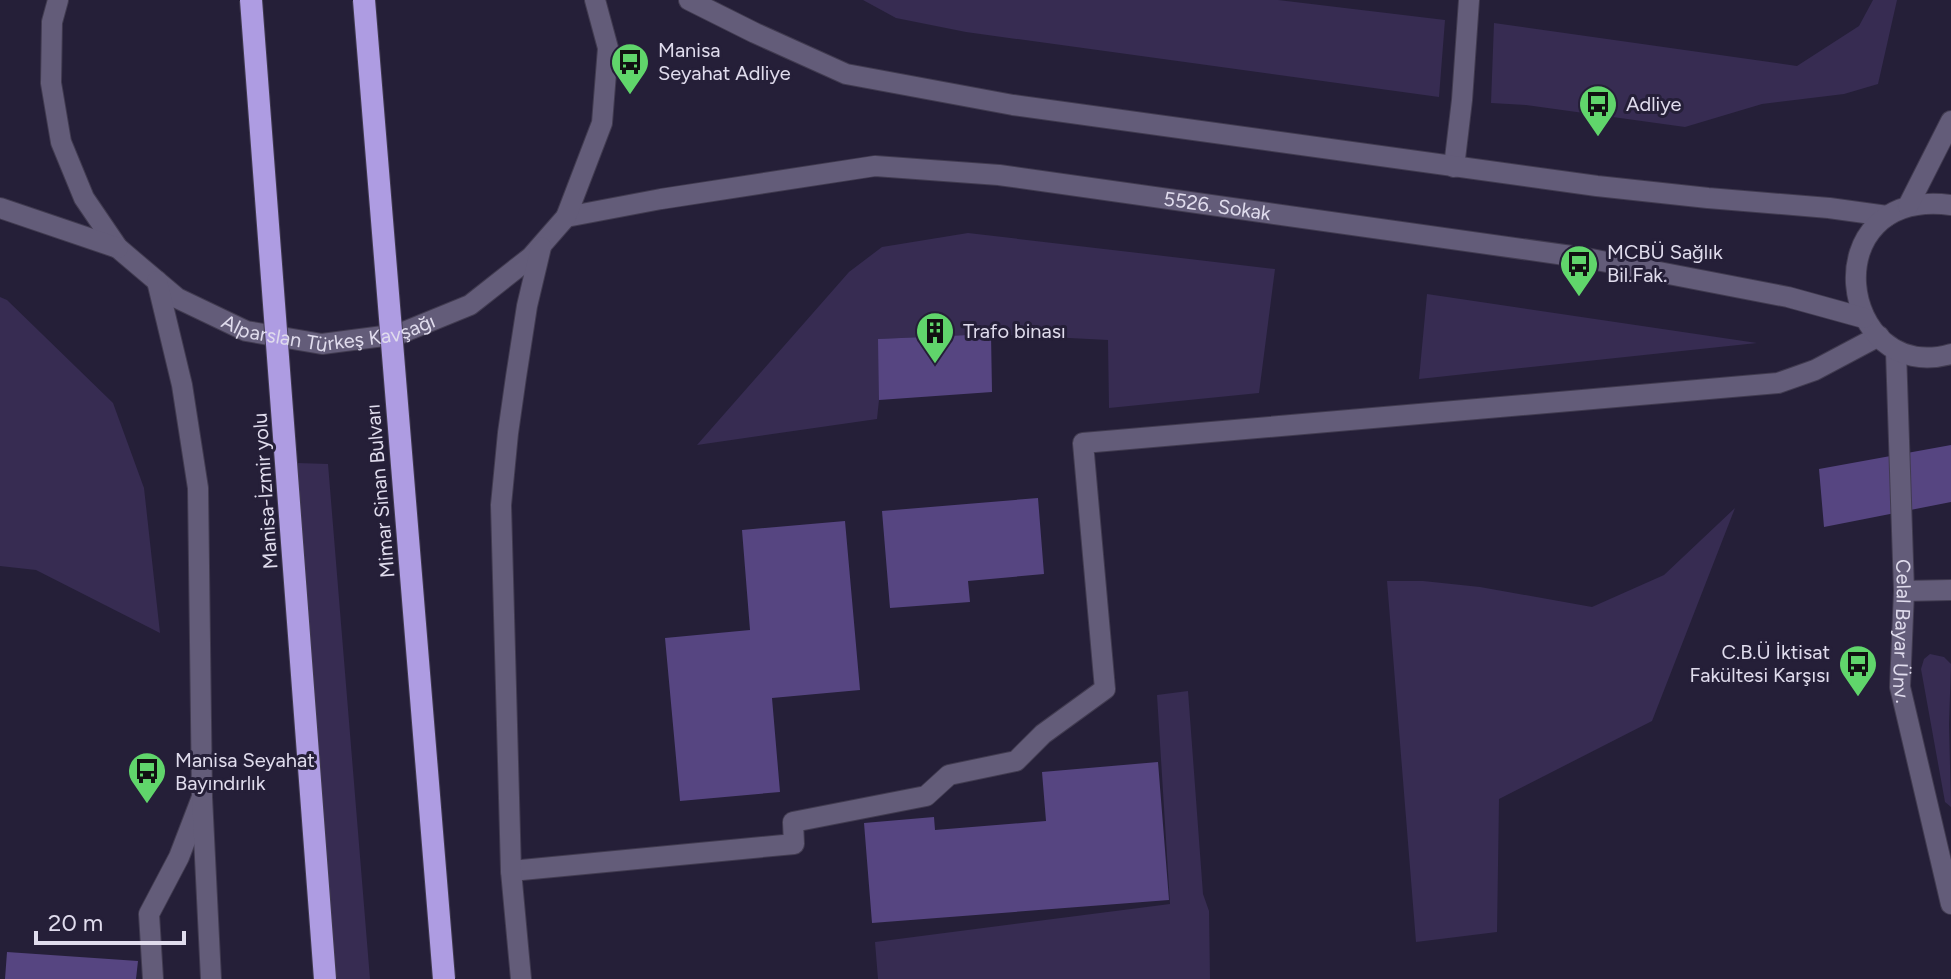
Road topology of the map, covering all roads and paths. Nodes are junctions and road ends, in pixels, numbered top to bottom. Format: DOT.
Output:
graph roads {
  1 [pos="58,0"];
  2 [pos="251,0"];
  3 [pos="364,0"];
  4 [pos="595,0"];
  5 [pos="689,0"];
  6 [pos="1469,0"];
  7 [pos="1951,121"];
  8 [pos="1454,167"];
  9 [pos="1951,205"];
  10 [pos="1908,206"];
  11 [pos="0,208"];
  12 [pos="1887,216"];
  13 [pos="566,217"];
  14 [pos="541,246"];
  15 [pos="118,248"];
  16 [pos="157,281"];
  17 [pos="1864,318"];
  18 [pos="1879,336"];
  19 [pos="1896,351"];
  20 [pos="1951,354"];
  21 [pos="1951,590"];
  22 [pos="1904,591"];
  23 [pos="202,797"];
  24 [pos="511,871"];
  25 [pos="1951,904"];
  26 [pos="153,979"];
  27 [pos="211,979"];
  28 [pos="325,979"];
  29 [pos="444,979"];
  30 [pos="521,979"];
  1 -- 15 [label="street, Alparslan Türkeş Kavşağı"];
  2 -- 28 [label="highway, Manisa-İzmir yolu, bridge"];
  3 -- 29 [label="highway, Mimar Sinan Bulvarı, bridge"];
  4 -- 13 [label="street, Alparslan Türkeş Kavşağı"];
  5 -- 8 [label="street"];
  6 -- 8 [label="street"];
  7 -- 10 [label="street"];
  8 -- 12 [label="street"];
  9 -- 10 [label="street"];
  10 -- 12 [label="street"];
  11 -- 15 [label="street"];
  12 -- 17 [label="street"];
  13 -- 14 [label="street, Alparslan Türkeş Kavşağı"];
  13 -- 17 [label="street, 5526. Sokak"];
  14 -- 16 [label="street, Alparslan Türkeş Kavşağı"];
  14 -- 24 [label="street"];
  15 -- 16 [label="street, Alparslan Türkeş Kavşağı"];
  16 -- 23 [label="street"];
  17 -- 18 [label="street"];
  18 -- 19 [label="street"];
  18 -- 24 [label="street"];
  19 -- 20 [label="street"];
  19 -- 22 [label="street, Celal Bayar Ünv."];
  21 -- 22 [label="street"];
  22 -- 25 [label="street, Celal Bayar Ünv."];
  23 -- 26 [label="street"];
  23 -- 27 [label="street"];
  24 -- 30 [label="street"];
}
